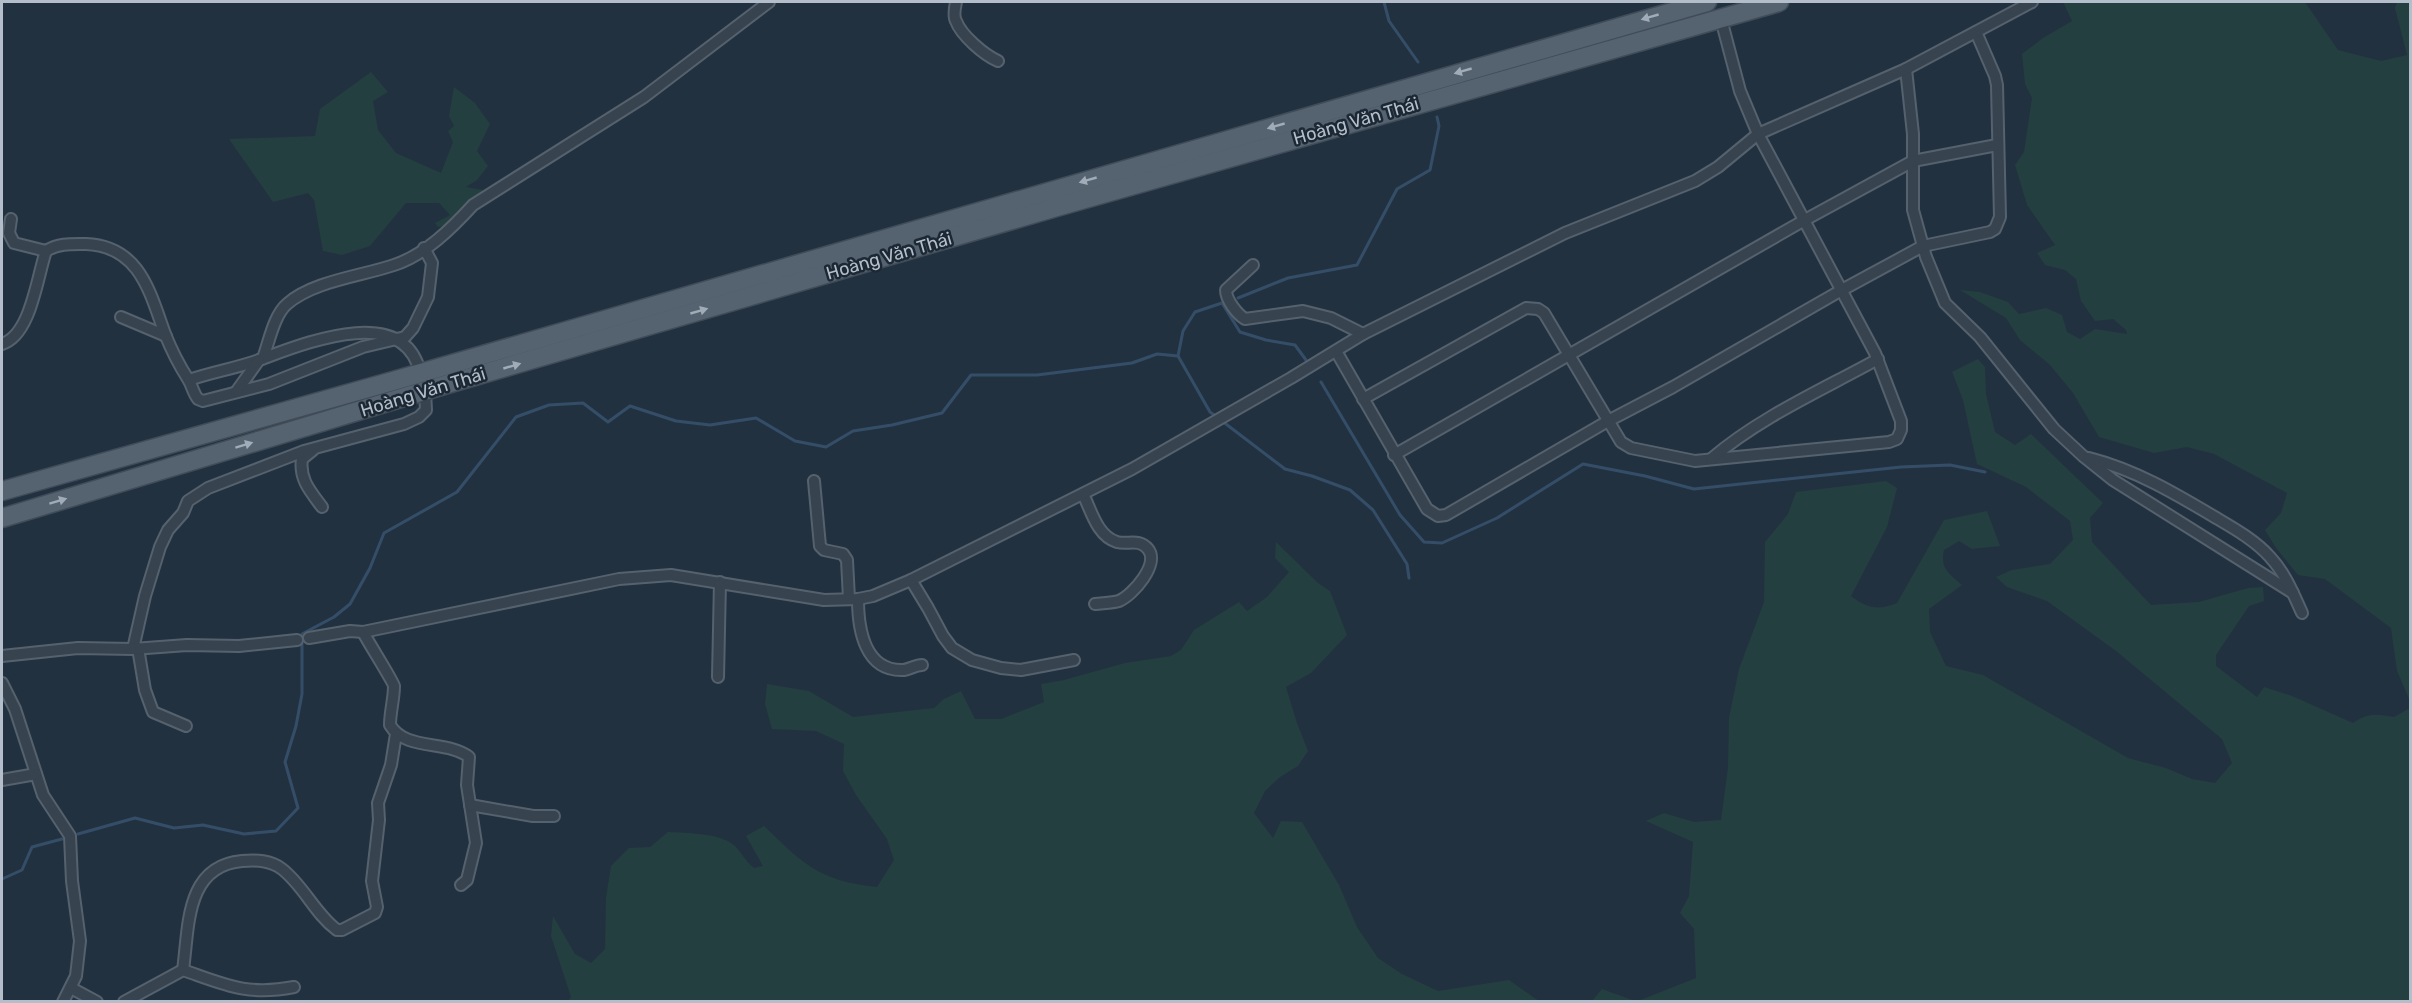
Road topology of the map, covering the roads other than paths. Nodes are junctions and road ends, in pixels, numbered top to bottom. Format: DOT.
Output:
graph roads {
  1 [pos="769,2"];
  2 [pos="956,2"];
  3 [pos="1707,2"];
  4 [pos="1779,2"];
  5 [pos="2032,2"];
  6 [pos="1719,10"];
  7 [pos="1976,32"];
  8 [pos="998,61"];
  9 [pos="1906,69"];
  10 [pos="1758,134"];
  11 [pos="1997,145"];
  12 [pos="1913,161"];
  13 [pos="11,219"];
  14 [pos="1803,221"];
  15 [pos="1923,246"];
  16 [pos="424,248"];
  17 [pos="46,251"];
  18 [pos="1253,266"];
  19 [pos="1840,291"];
  20 [pos="122,317"];
  21 [pos="1363,334"];
  22 [pos="166,336"];
  23 [pos="395,338"];
  24 [pos="2,344"];
  25 [pos="1336,351"];
  26 [pos="1569,355"];
  27 [pos="261,359"];
  28 [pos="1878,359"];
  29 [pos="420,372"];
  30 [pos="189,380"];
  31 [pos="236,392"];
  32 [pos="425,392"];
  33 [pos="1363,399"];
  34 [pos="1608,421"];
  35 [pos="327,444"];
  36 [pos="1394,455"];
  37 [pos="2083,456"];
  38 [pos="1711,459"];
  39 [pos="814,481"];
  40 [pos="2,490"];
  41 [pos="1083,494"];
  42 [pos="322,507"];
  43 [pos="2,518"];
  44 [pos="911,580"];
  45 [pos="720,582"];
  46 [pos="2293,593"];
  47 [pos="853,599"];
  48 [pos="1095,604"];
  49 [pos="2302,613"];
  50 [pos="363,632"];
  51 [pos="309,638"];
  52 [pos="297,640"];
  53 [pos="136,649"];
  54 [pos="2,656"];
  55 [pos="1074,660"];
  56 [pos="922,664"];
  57 [pos="718,677"];
  58 [pos="2,683"];
  59 [pos="186,726"];
  60 [pos="396,734"];
  61 [pos="36,774"];
  62 [pos="2,780"];
  63 [pos="470,805"];
  64 [pos="554,816"];
  65 [pos="461,885"];
  66 [pos="183,970"];
  67 [pos="294,987"];
  68 [pos="71,988"];
  69 [pos="63,1002"];
  70 [pos="97,1002"];
  71 [pos="124,1002"];
  1 -- 16 [label="street"];
  2 -- 8 [label="street"];
  3 -- 29 [label="main road, Hoàng Văn Thái, one-way"];
  4 -- 6 [label="main road, Hoàng Văn Thái"];
  5 -- 7 [label="street"];
  6 -- 10 [label="street"];
  32 -- 6 [label="main road, Hoàng Văn Thái, one-way"];
  7 -- 9 [label="street"];
  7 -- 11 [label="street"];
  9 -- 10 [label="street"];
  9 -- 12 [label="street"];
  10 -- 14 [label="street"];
  10 -- 21 [label="street"];
  11 -- 12 [label="street"];
  11 -- 15 [label="street"];
  12 -- 14 [label="street"];
  12 -- 15 [label="street"];
  13 -- 17 [label="street"];
  14 -- 19 [label="street"];
  14 -- 26 [label="street"];
  15 -- 19 [label="street"];
  15 -- 37 [label="street"];
  16 -- 23 [label="street"];
  16 -- 27 [label="street"];
  17 -- 22 [label="street"];
  17 -- 24 [label="street"];
  18 -- 21 [label="street"];
  19 -- 28 [label="street"];
  19 -- 34 [label="street"];
  20 -- 22 [label="street"];
  21 -- 25 [label="street"];
  22 -- 30 [label="street"];
  23 -- 27 [label="street"];
  23 -- 29 [label="street"];
  23 -- 31 [label="street"];
  25 -- 33 [label="street"];
  25 -- 41 [label="street"];
  26 -- 33 [label="street"];
  26 -- 34 [label="street"];
  26 -- 36 [label="street"];
  27 -- 30 [label="street"];
  27 -- 31 [label="street"];
  28 -- 38 [label="street"];
  28 -- 38 [label="street"];
  29 -- 32 [label="main road"];
  29 -- 40 [label="main road, Hoàng Văn Thái"];
  30 -- 31 [label="street"];
  32 -- 35 [label="street"];
  43 -- 32 [label="main road, Hoàng Văn Thái, one-way"];
  33 -- 36 [label="street"];
  34 -- 36 [label="street"];
  34 -- 38 [label="street"];
  35 -- 42 [label="street"];
  35 -- 53 [label="street"];
  37 -- 46 [label="street"];
  37 -- 46 [label="street"];
  39 -- 47 [label="street"];
  41 -- 44 [label="street"];
  41 -- 48 [label="street"];
  44 -- 47 [label="street"];
  44 -- 55 [label="street"];
  45 -- 47 [label="street"];
  45 -- 50 [label="street"];
  45 -- 57 [label="street"];
  46 -- 49 [label="street"];
  47 -- 56 [label="street"];
  50 -- 51 [label="street"];
  50 -- 60 [label="street"];
  52 -- 53 [label="street"];
  53 -- 54 [label="street"];
  53 -- 59 [label="street"];
  58 -- 61 [label="street"];
  60 -- 63 [label="street"];
  60 -- 66 [label="street"];
  61 -- 62 [label="street"];
  61 -- 68 [label="street"];
  63 -- 64 [label="street"];
  63 -- 65 [label="street"];
  66 -- 67 [label="street"];
  66 -- 71 [label="street"];
  68 -- 69 [label="street"];
  68 -- 70 [label="street"];
}
